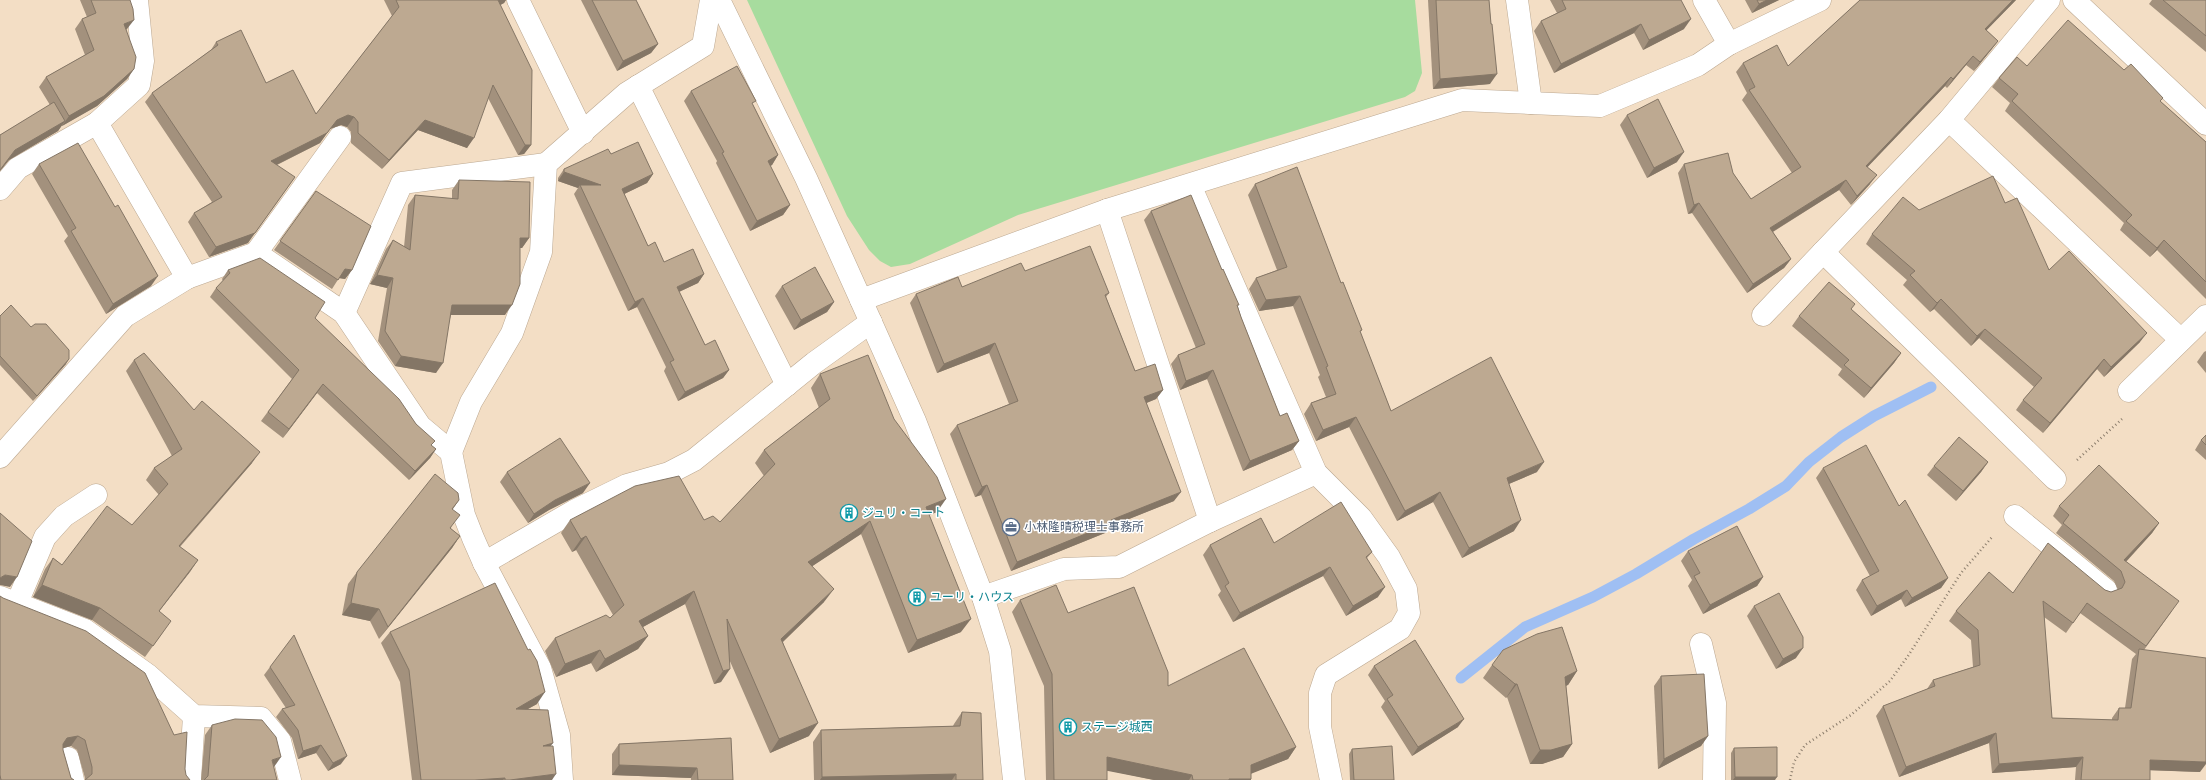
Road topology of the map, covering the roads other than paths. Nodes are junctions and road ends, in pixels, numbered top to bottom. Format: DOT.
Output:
graph roads {
  1 [pos="137,0"];
  2 [pos="518,0"];
  3 [pos="711,0"];
  4 [pos="719,0"];
  5 [pos="1517,0"];
  6 [pos="1704,0"];
  7 [pos="1820,0"];
  8 [pos="2049,0"];
  9 [pos="2074,0"];
  10 [pos="1729,44"];
  11 [pos="638,86"];
  12 [pos="1531,104"];
  13 [pos="1948,120"];
  14 [pos="97,123"];
  15 [pos="2206,124"];
  16 [pos="582,133"];
  17 [pos="340,137"];
  18 [pos="546,164"];
  19 [pos="1190,185"];
  20 [pos="0,189"];
  21 [pos="1107,210"];
  22 [pos="1823,252"];
  23 [pos="256,254"];
  24 [pos="187,278"];
  25 [pos="861,300"];
  26 [pos="344,313"];
  27 [pos="1763,315"];
  28 [pos="2206,316"];
  29 [pos="871,322"];
  30 [pos="2181,340"];
  31 [pos="787,385"];
  32 [pos="2129,391"];
  33 [pos="451,452"];
  34 [pos="0,457"];
  35 [pos="1316,473"];
  36 [pos="2055,479"];
  37 [pos="96,495"];
  38 [pos="2015,516"];
  39 [pos="1210,521"];
  40 [pos="484,563"];
  41 [pos="2106,590"];
  42 [pos="983,597"];
  43 [pos="9,600"];
  44 [pos="1700,644"];
  45 [pos="194,716"];
  46 [pos="68,758"];
  47 [pos="73,780"];
  48 [pos="190,780"];
  49 [pos="290,780"];
  50 [pos="562,780"];
  51 [pos="1014,780"];
  52 [pos="1330,780"];
  53 [pos="1714,780"];
  1 -- 14 [label="street"];
  2 -- 16 [label="street"];
  3 -- 11 [label="street"];
  4 -- 25 [label="street"];
  5 -- 12 [label="street"];
  6 -- 10 [label="street"];
  7 -- 10 [label="street"];
  8 -- 13 [label="street"];
  9 -- 15 [label="street"];
  10 -- 12 [label="street"];
  11 -- 16 [label="street"];
  11 -- 31 [label="street"];
  12 -- 19 [label="street"];
  13 -- 22 [label="street"];
  13 -- 30 [label="street"];
  14 -- 20 [label="street"];
  14 -- 24 [label="street"];
  16 -- 18 [label="street"];
  17 -- 23 [label="street"];
  18 -- 26 [label="street"];
  18 -- 33 [label="street"];
  19 -- 21 [label="street"];
  19 -- 35 [label="street"];
  21 -- 25 [label="street"];
  21 -- 39 [label="street"];
  22 -- 27 [label="street"];
  22 -- 36 [label="street"];
  23 -- 24 [label="street"];
  23 -- 26 [label="street"];
  24 -- 34 [label="street"];
  25 -- 29 [label="street"];
  26 -- 33 [label="street"];
  28 -- 30 [label="street"];
  29 -- 31 [label="street"];
  29 -- 42 [label="street"];
  30 -- 32 [label="street"];
  31 -- 40 [label="street"];
  33 -- 40 [label="street"];
  35 -- 39 [label="street"];
  35 -- 52 [label="street"];
  37 -- 43 [label="street"];
  38 -- 41 [label="street"];
  39 -- 42 [label="street"];
  40 -- 50 [label="street"];
  42 -- 51 [label="street"];
  43 -- 45 [label="street"];
  44 -- 53 [label="street"];
  45 -- 48 [label="street"];
  45 -- 49 [label="street"];
  46 -- 47 [label="street"];
}
